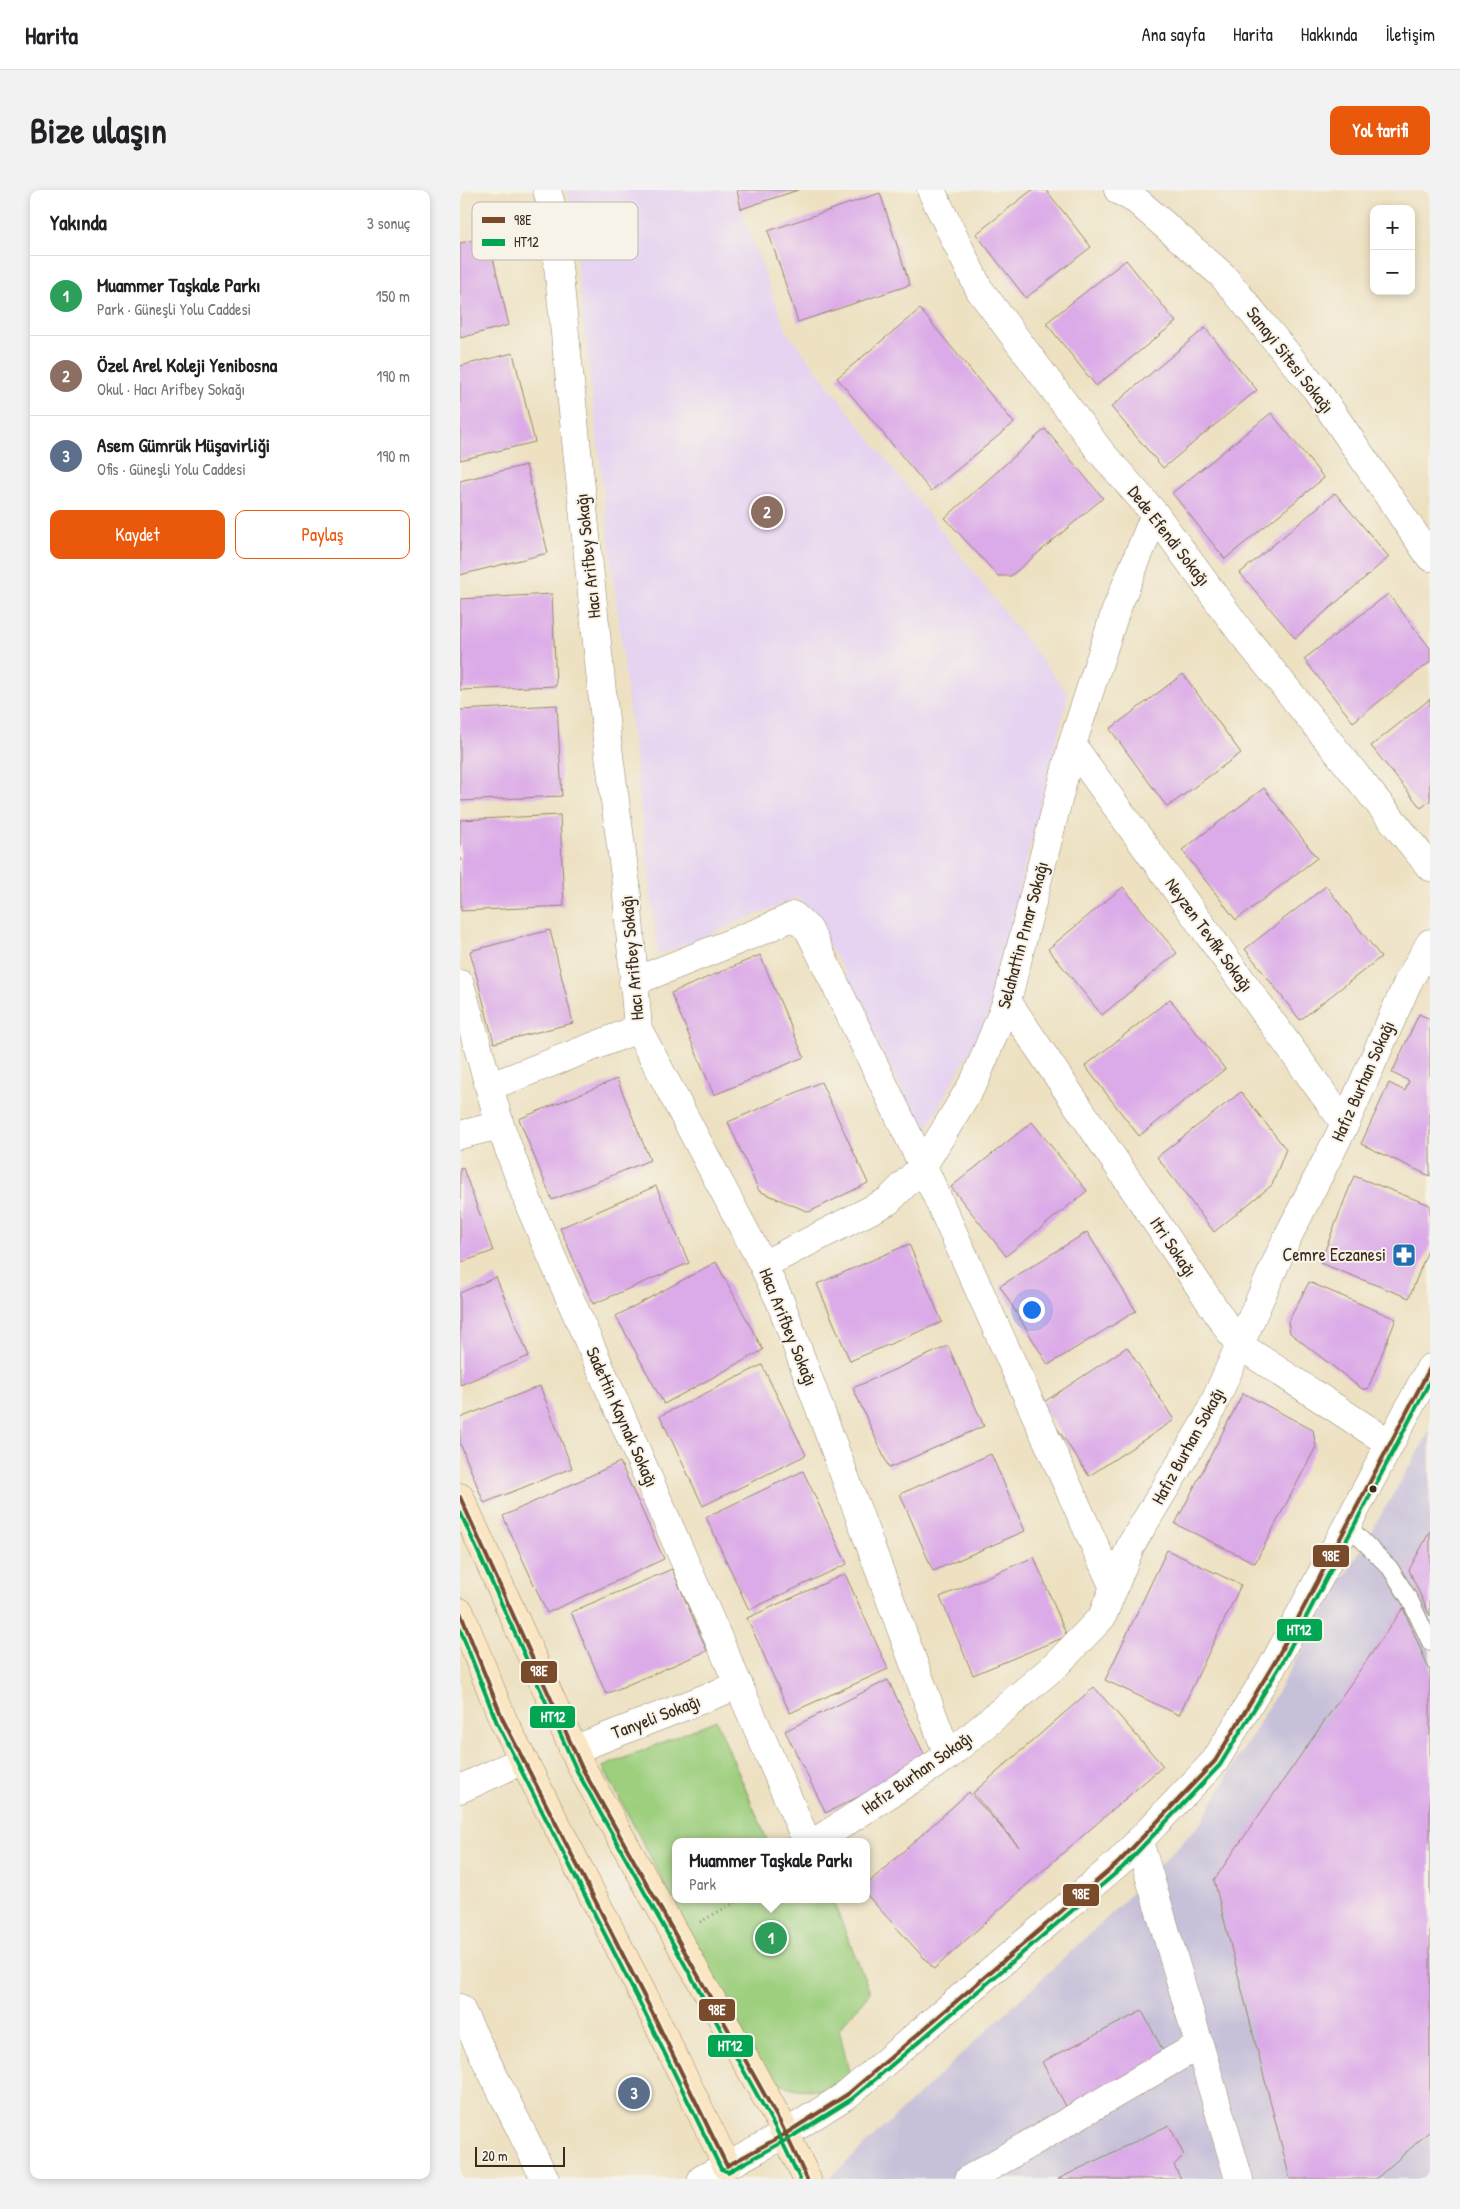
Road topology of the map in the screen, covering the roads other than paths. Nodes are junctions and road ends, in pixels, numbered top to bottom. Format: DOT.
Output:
graph roads {
  1 [pos="931,190"];
  2 [pos="1118,190"];
  3 [pos="557,260"];
  4 [pos="1155,514"];
  5 [pos="1430,557"];
  6 [pos="1072,745"];
  7 [pos="1430,867"];
  8 [pos="1430,943"];
  9 [pos="633,982"];
  10 [pos="460,984"];
  11 [pos="1007,1001"];
  12 [pos="638,1029"];
  13 [pos="491,1086"];
  14 [pos="500,1124"];
  15 [pos="1345,1124"];
  16 [pos="460,1135"];
  17 [pos="922,1166"];
  18 [pos="764,1265"];
  19 [pos="1239,1345"];
  20 [pos="1430,1368"];
  21 [pos="1389,1443"];
  22 [pos="460,1497"];
  23 [pos="1347,1525"];
  24 [pos="1114,1588"];
  25 [pos="460,1612"];
  26 [pos="1430,1642"];
  27 [pos="739,1685"];
  28 [pos="573,1750"];
  29 [pos="948,1756"];
  30 [pos="523,1760"];
  31 [pos="460,1789"];
  32 [pos="805,1838"];
  33 [pos="821,1838"];
  34 [pos="1139,1841"];
  35 [pos="460,2008"];
  36 [pos="1199,2044"];
  37 [pos="786,2134"];
  38 [pos="727,2166"];
  39 [pos="545,2179"];
  40 [pos="702,2179"];
  41 [pos="807,2179"];
  42 [pos="969,2179"];
  43 [pos="1240,2179"];
  1 -- 4 [label="street, Dede Efendi Sokağı"];
  2 -- 5 [label="street, Sanayi Sitesi Sokağı"];
  3 -- 9 [label="street, Hacı Arifbey Sokağı"];
  4 -- 6 [label="street, Selahattin Pınar Sokağı"];
  4 -- 7 [label="street, Dede Efendi Sokağı"];
  6 -- 11 [label="street, Selahattin Pınar Sokağı"];
  6 -- 15 [label="street, Neyzen Tevfik Sokağı"];
  8 -- 15 [label="street, Hafız Burhan Sokağı"];
  9 -- 12 [label="street, Hacı Arifbey Sokağı"];
  9 -- 17 [label="street"];
  10 -- 13 [label="street, Sadettin Kaynak Sokağı"];
  11 -- 17 [label="street, Selahattin Pınar Sokağı"];
  11 -- 19 [label="street, Itri Sokağı"];
  12 -- 13 [label="street"];
  12 -- 18 [label="street, Hacı Arifbey Sokağı"];
  13 -- 14 [label="street, Sadettin Kaynak Sokağı"];
  14 -- 16 [label="street"];
  14 -- 27 [label="street, Sadettin Kaynak Sokağı"];
  15 -- 19 [label="street, Hafız Burhan Sokağı"];
  17 -- 18 [label="street, Selahattin Pınar Sokağı"];
  17 -- 24 [label="street"];
  18 -- 29 [label="street, Hacı Arifbey Sokağı"];
  19 -- 21 [label="street, Itri Sokağı"];
  19 -- 24 [label="street, Hafız Burhan Sokağı"];
  20 -- 21 [label="street"];
  21 -- 23 [label="street"];
  22 -- 28 [label="main road"];
  23 -- 26 [label="lane"];
  23 -- 34 [label="street"];
  24 -- 29 [label="street, Hafız Burhan Sokağı"];
  25 -- 30 [label="main road"];
  27 -- 28 [label="street, Tanyeli Sokağı"];
  27 -- 32 [label="street, Sadettin Kaynak Sokağı"];
  28 -- 37 [label="main road"];
  29 -- 33 [label="street, Hafız Burhan Sokağı"];
  30 -- 31 [label="street"];
  30 -- 38 [label="main road"];
  34 -- 36 [label="street"];
  34 -- 37 [label="street"];
  35 -- 39 [label="street"];
  36 -- 42 [label="street"];
  36 -- 43 [label="street"];
  37 -- 38 [label="street"];
  37 -- 41 [label="main road"];
  38 -- 40 [label="street"];
}
